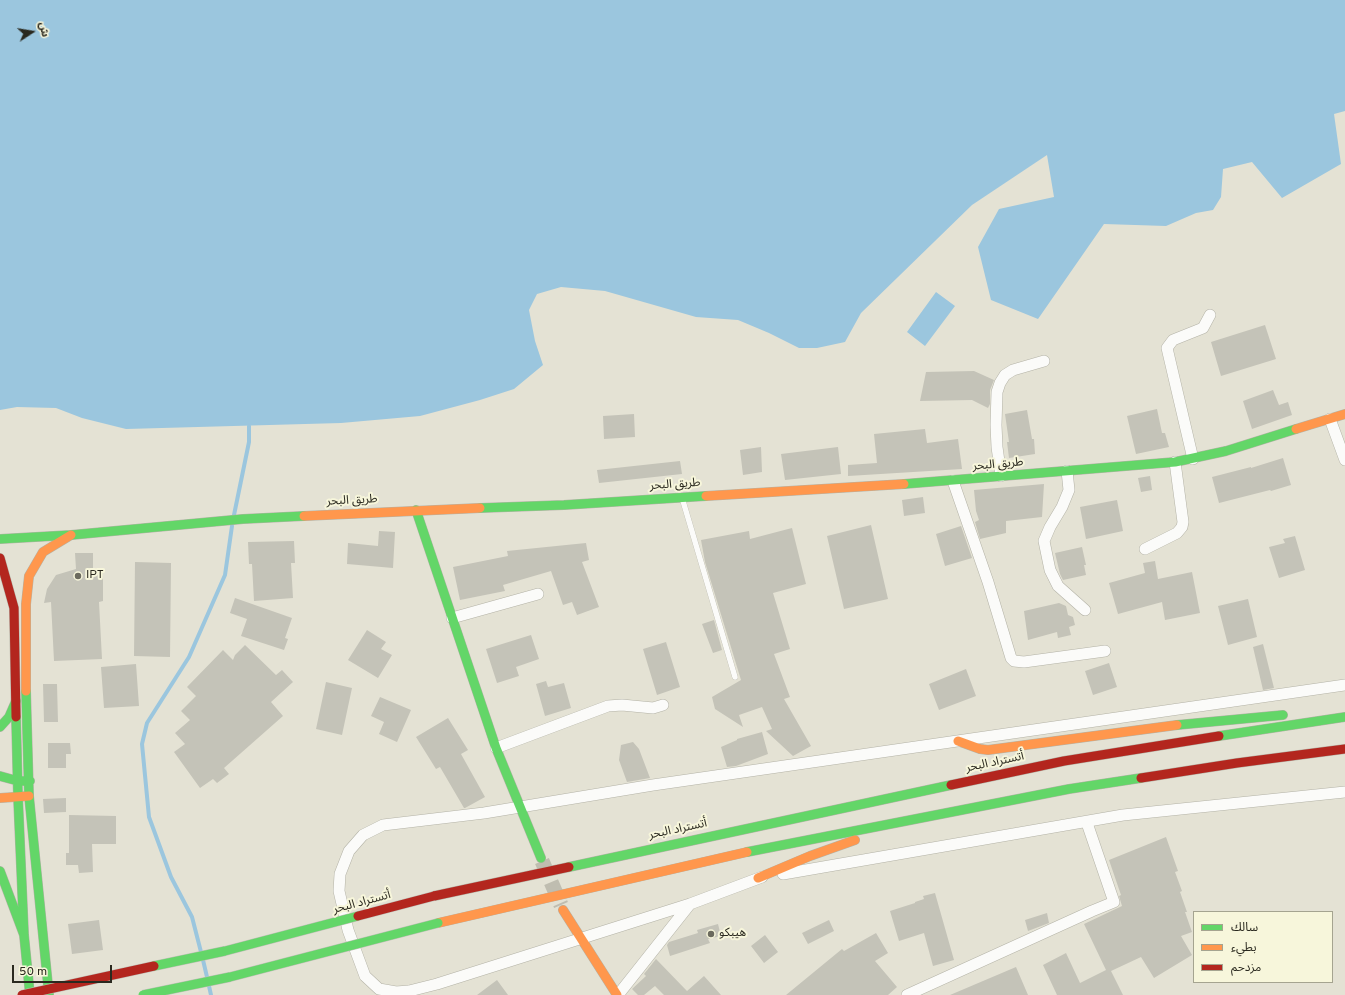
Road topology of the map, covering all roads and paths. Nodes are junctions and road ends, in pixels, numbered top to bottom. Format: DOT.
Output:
graph roads {
  1 [pos="1210,315"];
  2 [pos="1044,361"];
  3 [pos="1345,414"];
  4 [pos="1330,419"];
  5 [pos="1193,459"];
  6 [pos="1345,460"];
  7 [pos="1175,462"];
  8 [pos="1066,471"];
  9 [pos="1002,476"];
  10 [pos="953,481"];
  11 [pos="682,497"];
  12 [pos="416,510"];
  13 [pos="71,535"];
  14 [pos="0,539"];
  15 [pos="1145,549"];
  16 [pos="0,558"];
  17 [pos="538,594"];
  18 [pos="1085,610"];
  19 [pos="452,618"];
  20 [pos="1105,651"];
  21 [pos="735,677"];
  22 [pos="1345,685"];
  23 [pos="16,701"];
  24 [pos="663,705"];
  25 [pos="1290,714"];
  26 [pos="1304,714"];
  27 [pos="1345,717"];
  28 [pos="1325,720"];
  29 [pos="0,727"];
  30 [pos="958,741"];
  31 [pos="496,748"];
  32 [pos="1345,749"];
  33 [pos="0,776"];
  34 [pos="18,781"];
  35 [pos="30,781"];
  36 [pos="1345,792"];
  37 [pos="29,796"];
  38 [pos="18,797"];
  39 [pos="0,798"];
  40 [pos="521,808"];
  41 [pos="915,819"];
  42 [pos="1087,822"];
  43 [pos="541,858"];
  44 [pos="0,871"];
  45 [pos="758,878"];
  46 [pos="690,904"];
  47 [pos="563,910"];
  48 [pos="24,935"];
  49 [pos="580,938"];
  50 [pos="22,995"];
  51 [pos="30,995"];
  52 [pos="49,995"];
  53 [pos="143,995"];
  54 [pos="617,995"];
  55 [pos="908,995"];
  1 -- 5 [label="street"];
  2 -- 9 [label="street"];
  3 -- 4 [label="main road, طريق البحر"];
  4 -- 5 [label="main road, طريق البحر"];
  4 -- 6 [label="street"];
  5 -- 7 [label="main road, طريق البحر"];
  7 -- 8 [label="main road, طريق البحر"];
  7 -- 15 [label="street"];
  8 -- 9 [label="main road, طريق البحر"];
  8 -- 18 [label="street"];
  9 -- 10 [label="main road, طريق البحر"];
  10 -- 11 [label="main road, طريق البحر"];
  10 -- 20 [label="street"];
  11 -- 12 [label="main road, طريق البحر"];
  11 -- 21 [label="lane"];
  12 -- 13 [label="main road, طريق البحر"];
  12 -- 19 [label="main road"];
  13 -- 14 [label="main road, طريق البحر"];
  13 -- 35 [label="main road"];
  16 -- 23 [label="main road"];
  17 -- 19 [label="street"];
  19 -- 31 [label="main road"];
  22 -- 30 [label="street"];
  23 -- 29 [label="main road"];
  23 -- 34 [label="main road"];
  24 -- 31 [label="street"];
  25 -- 30 [label="main road"];
  26 -- 28 [label="main road"];
  27 -- 28 [label="main road, أتستراد البحر"];
  28 -- 50 [label="main road, أتستراد البحر, bridge"];
  30 -- 40 [label="street"];
  31 -- 40 [label="main road"];
  32 -- 41 [label="main road"];
  33 -- 34 [label="main road"];
  34 -- 35 [label="main road"];
  34 -- 38 [label="main road"];
  35 -- 37 [label="main road"];
  36 -- 42 [label="street"];
  37 -- 38 [label="main road"];
  37 -- 52 [label="main road"];
  38 -- 39 [label="main road"];
  38 -- 48 [label="main road"];
  40 -- 43 [label="main road"];
  40 -- 49 [label="street"];
  41 -- 45 [label="main road"];
  41 -- 53 [label="main road, bridge"];
  42 -- 45 [label="street"];
  42 -- 55 [label="street"];
  44 -- 48 [label="main road"];
  45 -- 46 [label="street"];
  46 -- 49 [label="street"];
  46 -- 54 [label="street"];
  47 -- 49 [label="main road"];
  48 -- 51 [label="main road"];
  49 -- 54 [label="main road"];
}
